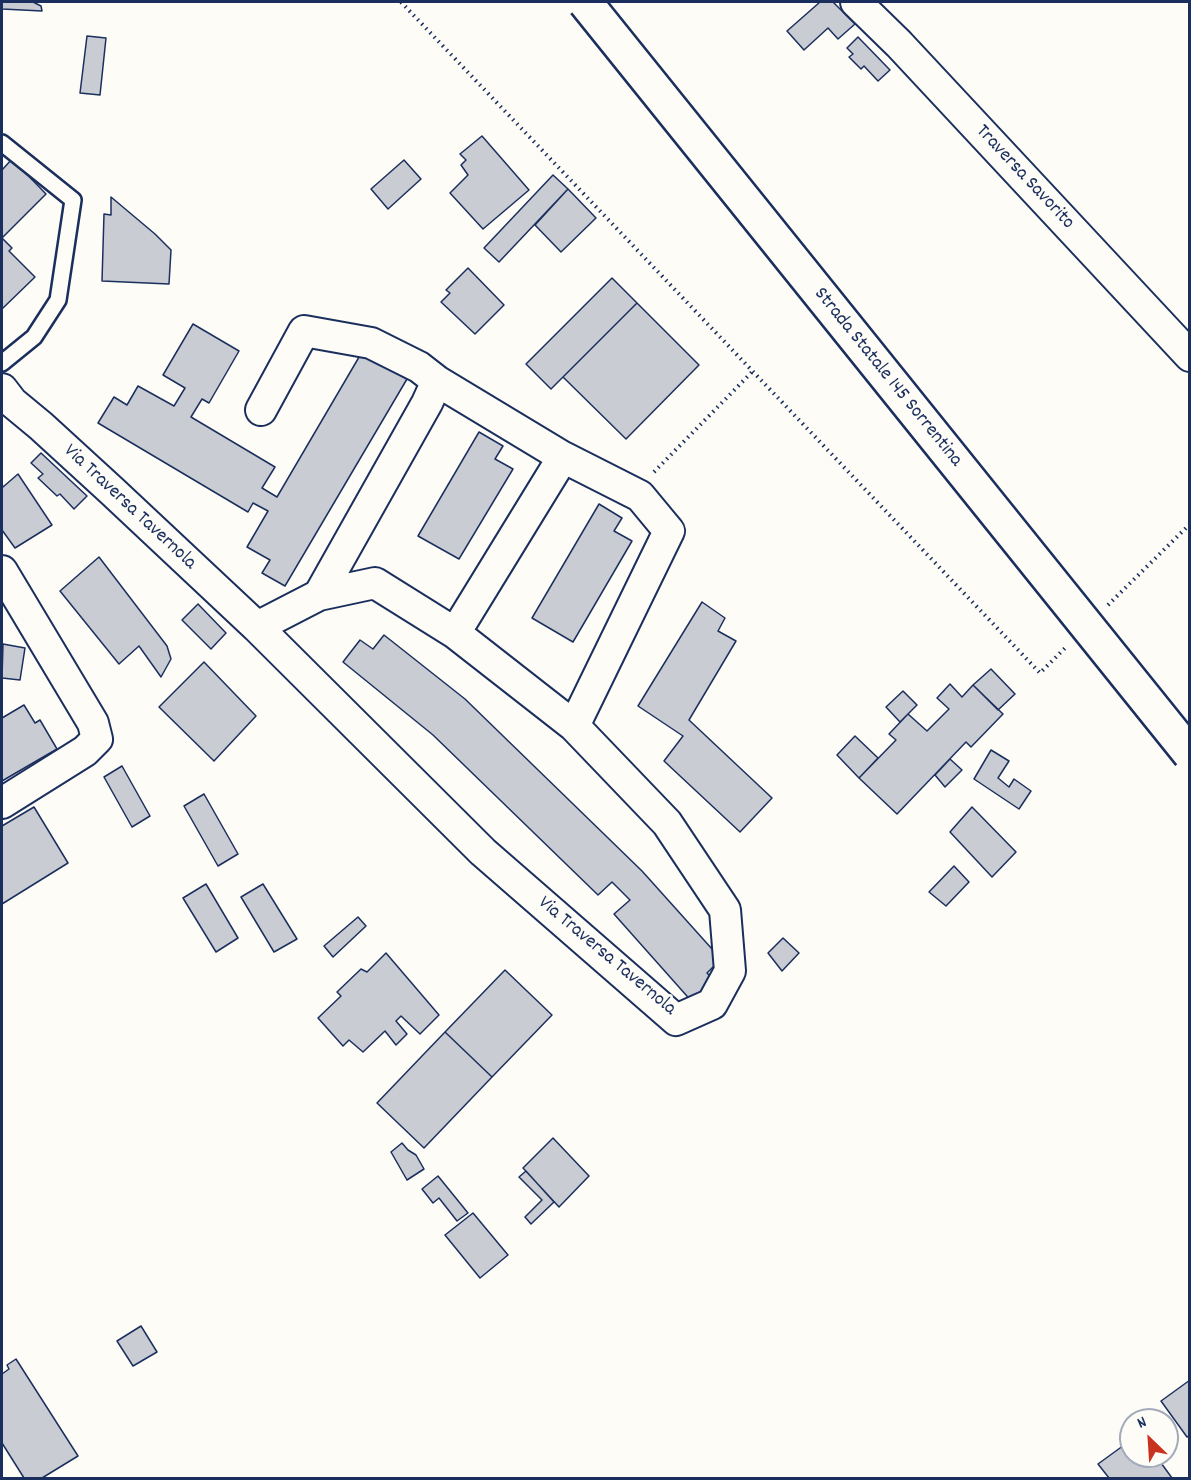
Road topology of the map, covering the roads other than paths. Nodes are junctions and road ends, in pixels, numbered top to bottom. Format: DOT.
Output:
graph roads {
  1 [pos="585,2"];
  2 [pos="856,2"];
  3 [pos="2,143"];
  4 [pos="1190,356"];
  5 [pos="2,363"];
  6 [pos="437,381"];
  7 [pos="5,400"];
  8 [pos="261,410"];
  9 [pos="563,458"];
  10 [pos="2,571"];
  11 [pos="319,595"];
  12 [pos="257,627"];
  13 [pos="455,633"];
  14 [pos="574,726"];
  15 [pos="1190,754"];
  16 [pos="2,803"];
  1 -- 15 [label="highway, Strada Statale 145 Sorrentina, bridge"];
  2 -- 4 [label="street, Traversa Savorito"];
  3 -- 5 [label="lane"];
  6 -- 8 [label="street"];
  6 -- 9 [label="street"];
  6 -- 11 [label="street"];
  7 -- 12 [label="street, Via Traversa Tavernola"];
  9 -- 13 [label="street"];
  9 -- 14 [label="street"];
  10 -- 16 [label="street"];
  11 -- 12 [label="street, Via Traversa Tavernola"];
  11 -- 13 [label="street, Via Traversa Tavernola"];
  12 -- 14 [label="street, Via Traversa Tavernola"];
  13 -- 14 [label="street, Via Traversa Tavernola"];
}
